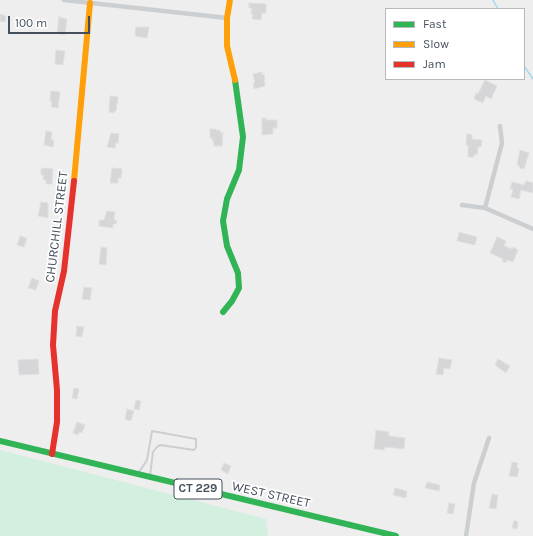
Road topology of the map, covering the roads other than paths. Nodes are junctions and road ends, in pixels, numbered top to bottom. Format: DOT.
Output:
graph roads {
  1 [pos="64,0"];
  2 [pos="230,0"];
  3 [pos="90,3"];
  4 [pos="227,18"];
  5 [pos="500,126"];
  6 [pos="462,206"];
  7 [pos="485,208"];
  8 [pos="533,229"];
  9 [pos="223,312"];
  10 [pos="489,438"];
  11 [pos="0,441"];
  12 [pos="52,454"];
  13 [pos="138,475"];
  14 [pos="150,477"];
  15 [pos="396,536"];
  16 [pos="466,536"];
  1 -- 3 [label="street"];
  2 -- 4 [label="street"];
  3 -- 4 [label="street"];
  3 -- 12 [label="street, CHURCHILL STREET"];
  4 -- 9 [label="street"];
  5 -- 7 [label="street"];
  6 -- 7 [label="street"];
  7 -- 8 [label="street"];
  10 -- 16 [label="street"];
  11 -- 12 [label="street, WEST STREET / CT 229"];
  12 -- 13 [label="street, WEST STREET / CT 229"];
  13 -- 14 [label="street, WEST STREET / CT 229"];
  13 -- 14 [label="lane"];
  14 -- 15 [label="street, WEST STREET / CT 229"];
}
